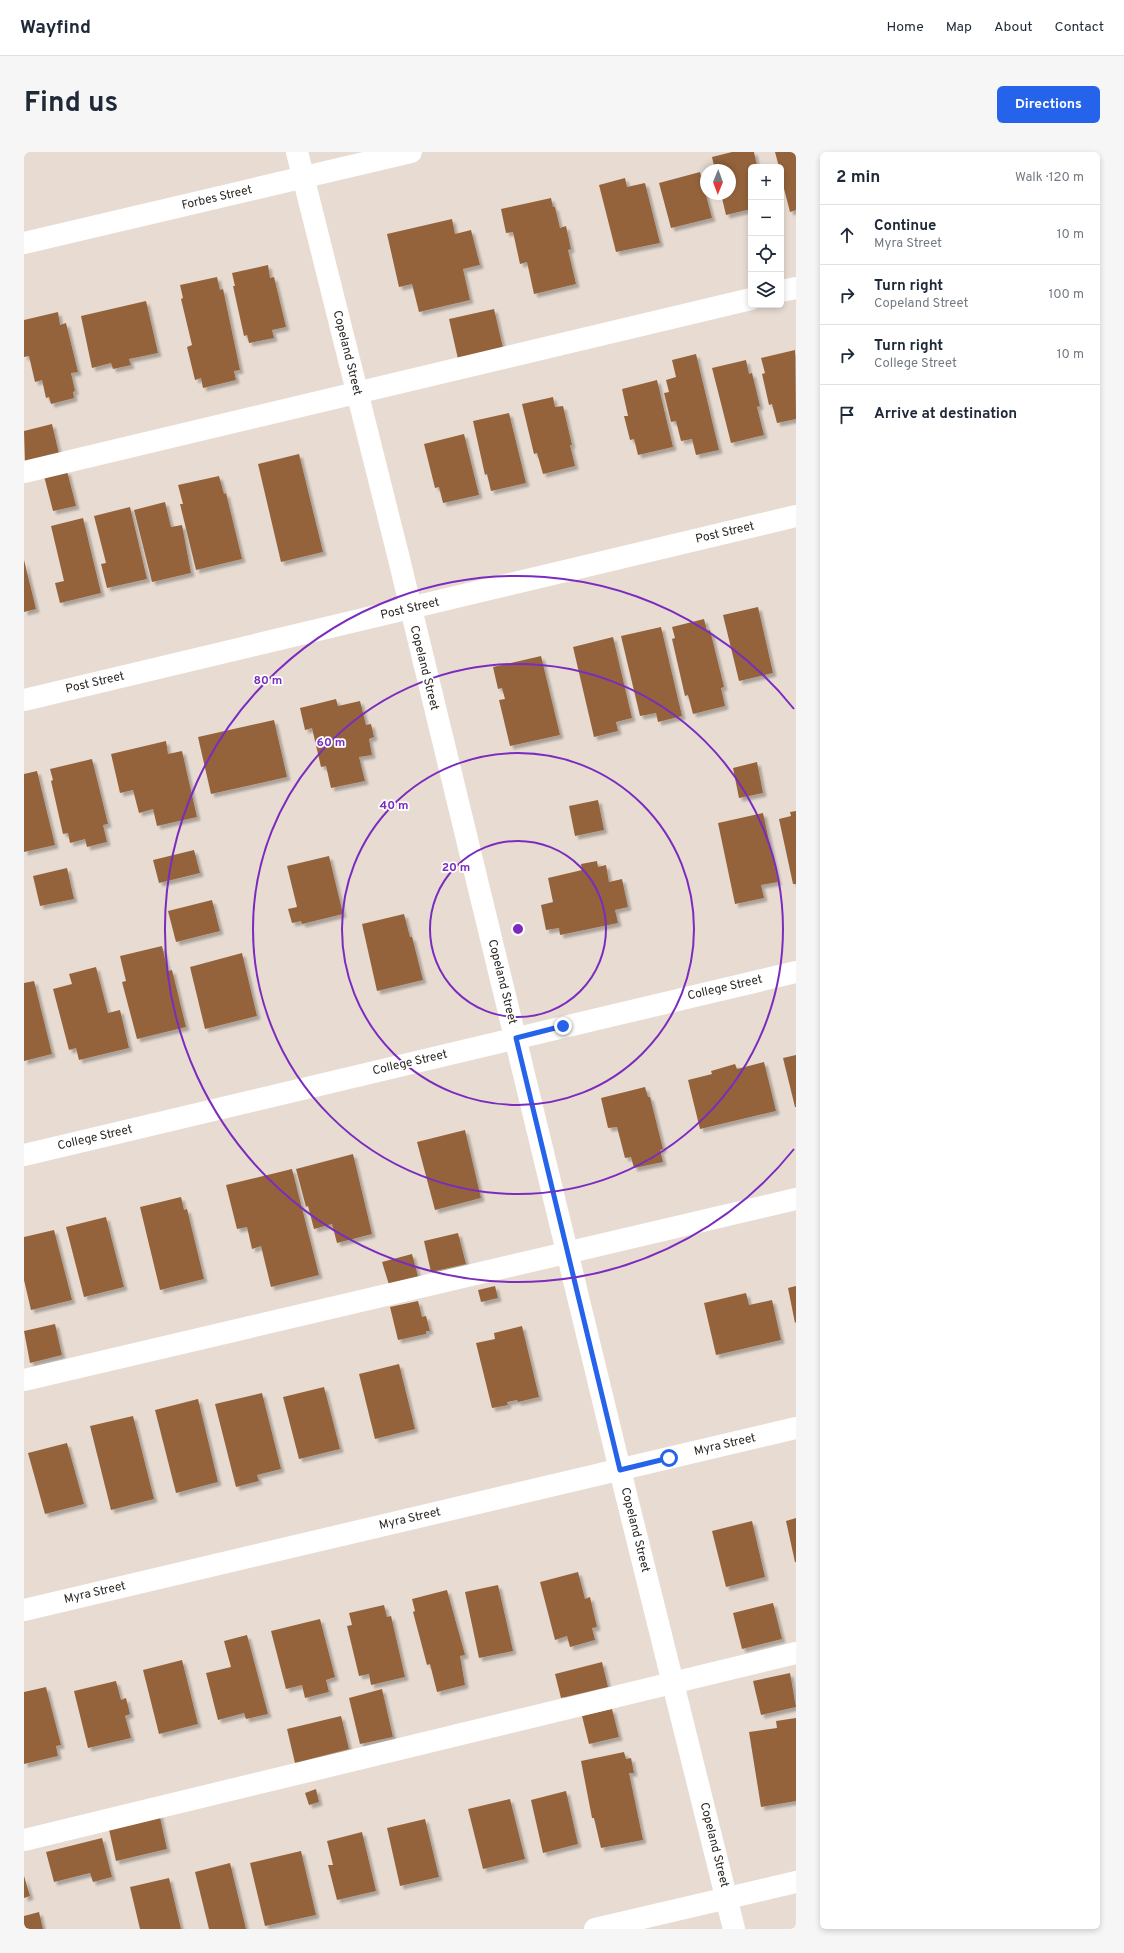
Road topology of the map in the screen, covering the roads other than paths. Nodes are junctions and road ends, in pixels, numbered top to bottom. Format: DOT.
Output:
graph roads {
  1 [pos="297,152"];
  2 [pos="411,152"];
  3 [pos="304,177"];
  4 [pos="24,243"];
  5 [pos="796,288"];
  6 [pos="784,291"];
  7 [pos="748,299"];
  8 [pos="356,391"];
  9 [pos="24,472"];
  10 [pos="796,516"];
  11 [pos="410,609"];
  12 [pos="24,700"];
  13 [pos="796,972"];
  14 [pos="516,1038"];
  15 [pos="24,1155"];
  16 [pos="796,1199"];
  17 [pos="567,1252"];
  18 [pos="24,1380"];
  19 [pos="796,1428"];
  20 [pos="620,1470"];
  21 [pos="24,1610"];
  22 [pos="796,1653"];
  23 [pos="673,1682"];
  24 [pos="24,1840"];
  25 [pos="796,1882"];
  26 [pos="727,1898"];
  27 [pos="595,1929"];
  28 [pos="734,1929"];
  1 -- 3 [label="street, Copeland Street"];
  2 -- 3 [label="street, Forbes Street"];
  3 -- 4 [label="street, Forbes Street"];
  3 -- 8 [label="street, Copeland Street"];
  5 -- 6 [label="street"];
  7 -- 8 [label="street"];
  8 -- 9 [label="street"];
  8 -- 11 [label="street, Copeland Street"];
  10 -- 11 [label="street, Post Street"];
  11 -- 12 [label="street, Post Street"];
  11 -- 14 [label="street, Copeland Street"];
  13 -- 14 [label="street, College Street"];
  14 -- 15 [label="street, College Street"];
  14 -- 17 [label="street, Copeland Street"];
  16 -- 17 [label="street"];
  17 -- 18 [label="street"];
  17 -- 20 [label="street, Copeland Street"];
  19 -- 20 [label="street, Myra Street"];
  20 -- 21 [label="street, Myra Street"];
  20 -- 23 [label="street, Copeland Street"];
  22 -- 23 [label="street"];
  23 -- 24 [label="street"];
  23 -- 26 [label="street, Copeland Street"];
  25 -- 26 [label="street"];
  26 -- 27 [label="street"];
  26 -- 28 [label="street, Copeland Street"];
}
